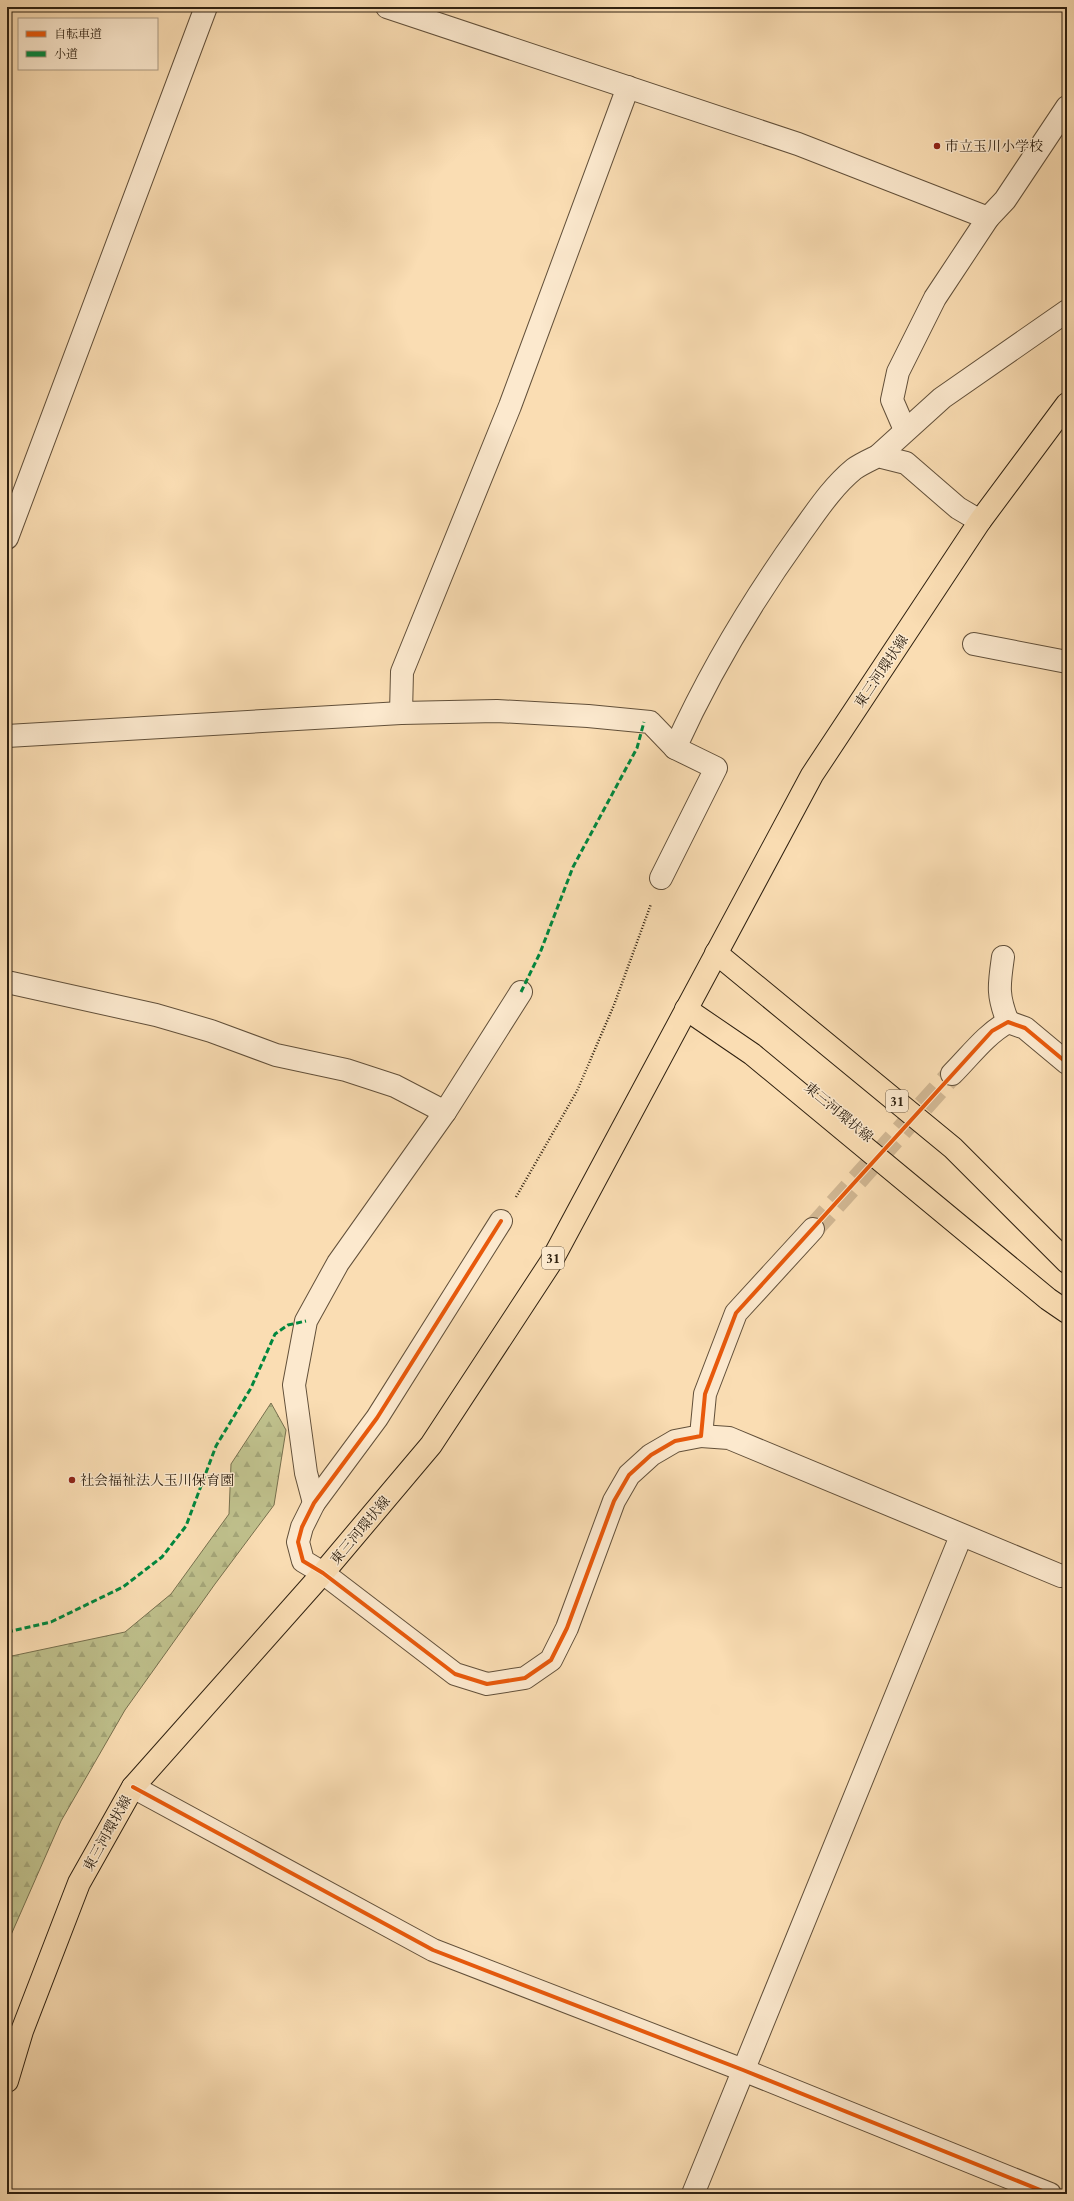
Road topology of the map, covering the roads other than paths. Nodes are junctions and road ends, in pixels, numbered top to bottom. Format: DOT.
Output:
graph roads {
  1 [pos="206,7"];
  2 [pos="387,7"];
  3 [pos="628,87"];
  4 [pos="1067,107"];
  5 [pos="988,218"];
  6 [pos="1067,311"];
  7 [pos="1067,404"];
  8 [pos="905,430"];
  9 [pos="878,456"];
  10 [pos="980,521"];
  11 [pos="7,538"];
  12 [pos="974,644"];
  13 [pos="1067,662"];
  14 [pos="401,712"];
  15 [pos="7,736"];
  16 [pos="675,748"];
  17 [pos="661,878"];
  18 [pos="716,952"];
  19 [pos="1003,957"];
  20 [pos="7,982"];
  21 [pos="521,992"];
  22 [pos="686,1009"];
  23 [pos="1008,1022"];
  24 [pos="1066,1062"];
  25 [pos="952,1074"];
  26 [pos="445,1112"];
  27 [pos="501,1221"];
  28 [pos="813,1228"];
  29 [pos="1067,1262"];
  30 [pos="1067,1312"];
  31 [pos="701,1436"];
  32 [pos="314,1503"];
  33 [pos="961,1536"];
  34 [pos="323,1573"];
  35 [pos="1067,1575"];
  36 [pos="132,1788"];
  37 [pos="742,2070"];
  38 [pos="7,2081"];
  39 [pos="693,2194"];
  40 [pos="1050,2194"];
  1 -- 11 [label="street"];
  2 -- 3 [label="street"];
  3 -- 5 [label="street"];
  3 -- 14 [label="street"];
  4 -- 5 [label="street"];
  5 -- 8 [label="street"];
  6 -- 8 [label="street"];
  7 -- 10 [label="main road, 東三河環状線 / 31"];
  8 -- 9 [label="street"];
  9 -- 10 [label="street"];
  9 -- 16 [label="street"];
  10 -- 18 [label="main road, 東三河環状線 / 31"];
  12 -- 13 [label="street"];
  14 -- 15 [label="street"];
  14 -- 16 [label="street"];
  16 -- 17 [label="street"];
  18 -- 22 [label="main road, 東三河環状線 / 31"];
  18 -- 29 [label="main road, 31"];
  19 -- 23 [label="street"];
  20 -- 26 [label="street"];
  21 -- 26 [label="street"];
  22 -- 30 [label="main road, 東三河環状線"];
  22 -- 34 [label="main road, 東三河環状線 / 31"];
  23 -- 24 [label="street"];
  23 -- 25 [label="street"];
  26 -- 32 [label="street"];
  27 -- 32 [label="street"];
  28 -- 31 [label="street"];
  31 -- 33 [label="street"];
  31 -- 34 [label="street"];
  32 -- 34 [label="street"];
  33 -- 35 [label="street"];
  33 -- 37 [label="street"];
  34 -- 36 [label="main road, 東三河環状線 / 31"];
  36 -- 37 [label="street"];
  36 -- 38 [label="main road, 東三河環状線 / 31"];
  37 -- 39 [label="street"];
  37 -- 40 [label="street"];
}
